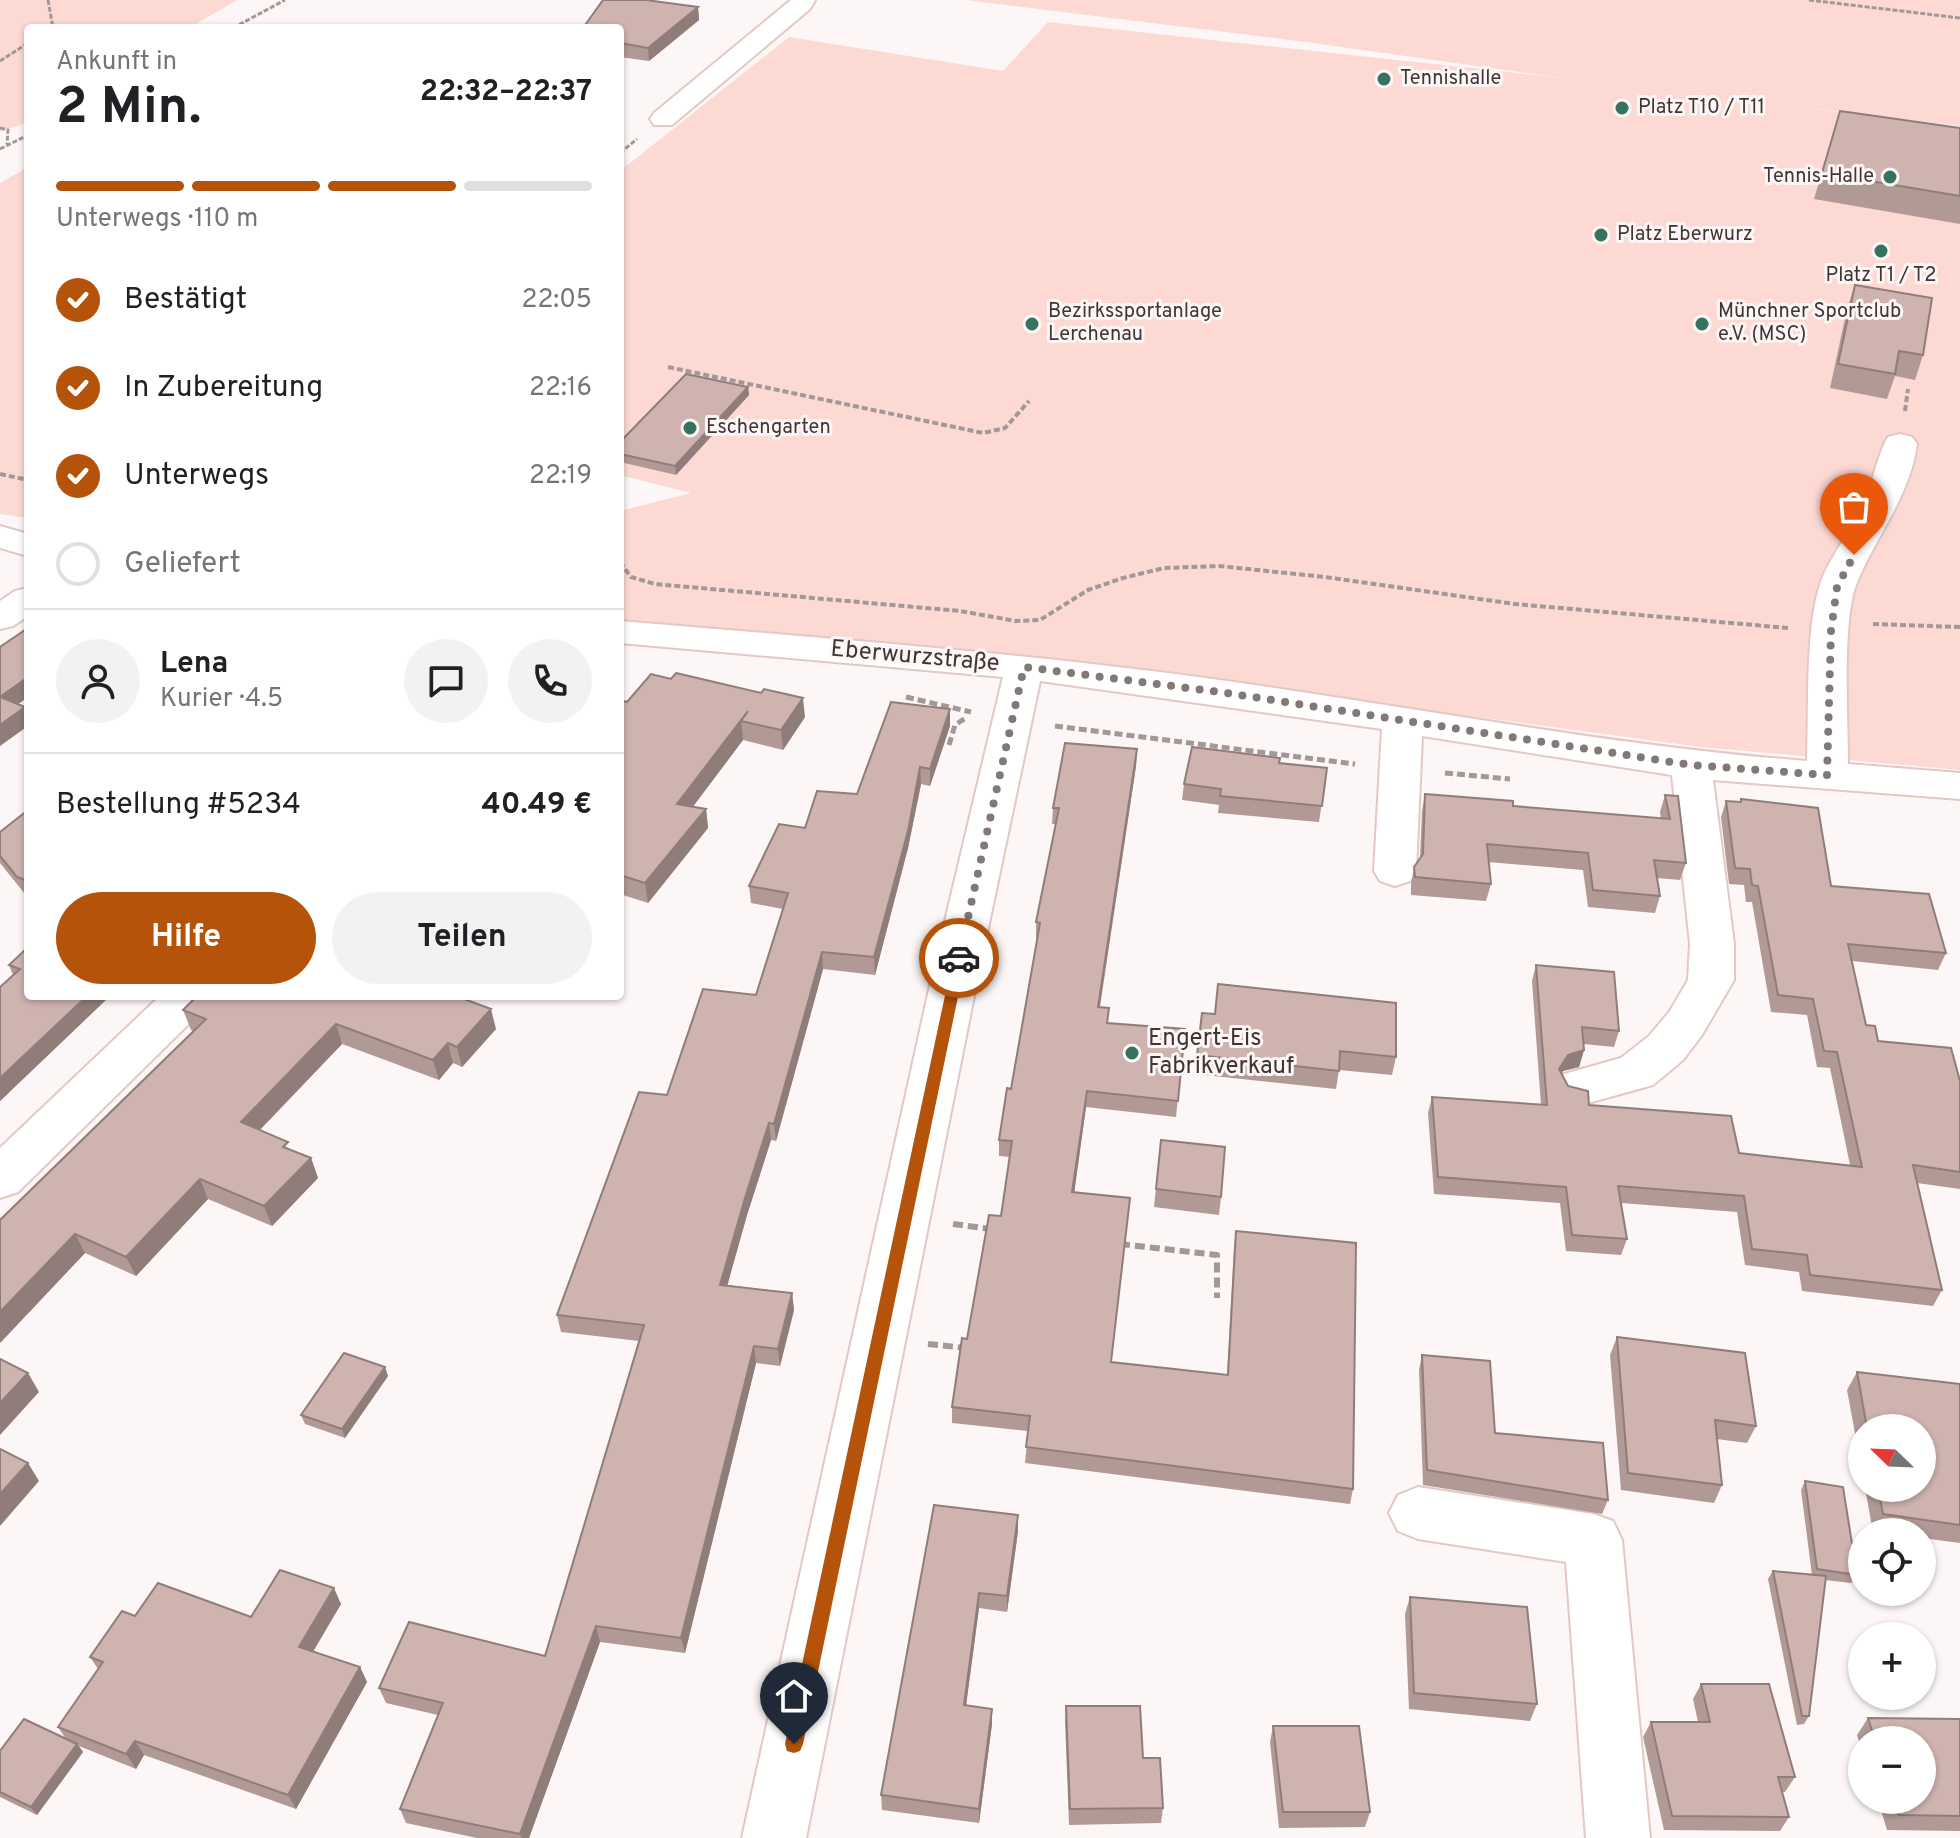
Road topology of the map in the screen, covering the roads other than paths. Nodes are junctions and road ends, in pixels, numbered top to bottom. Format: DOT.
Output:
graph roads {
  1 [pos="803,0"];
  2 [pos="663,119"];
  3 [pos="1900,444"];
  4 [pos="0,537"];
  5 [pos="24,544"];
  6 [pos="24,602"];
  7 [pos="0,618"];
  8 [pos="624,632"];
  9 [pos="1024,667"];
  10 [pos="1402,721"];
  11 [pos="1691,765"];
  12 [pos="1827,775"];
  13 [pos="1960,786"];
  14 [pos="1395,871"];
  15 [pos="185,1000"];
  16 [pos="1581,1087"];
  17 [pos="0,1178"];
  18 [pos="1418,1513"];
  19 [pos="774,1838"];
  20 [pos="1618,1838"];
  1 -- 2 [label="street"];
  3 -- 12 [label="street"];
  4 -- 5 [label="street"];
  6 -- 7 [label="street"];
  8 -- 9 [label="street, Eberwurzstraße"];
  9 -- 10 [label="street, Eberwurzstraße"];
  9 -- 19 [label="street"];
  10 -- 11 [label="street, Eberwurzstraße"];
  10 -- 14 [label="street"];
  11 -- 12 [label="street, Eberwurzstraße"];
  11 -- 16 [label="street"];
  12 -- 13 [label="street, Eberwurzstraße"];
  15 -- 17 [label="street"];
  18 -- 20 [label="street"];
}
